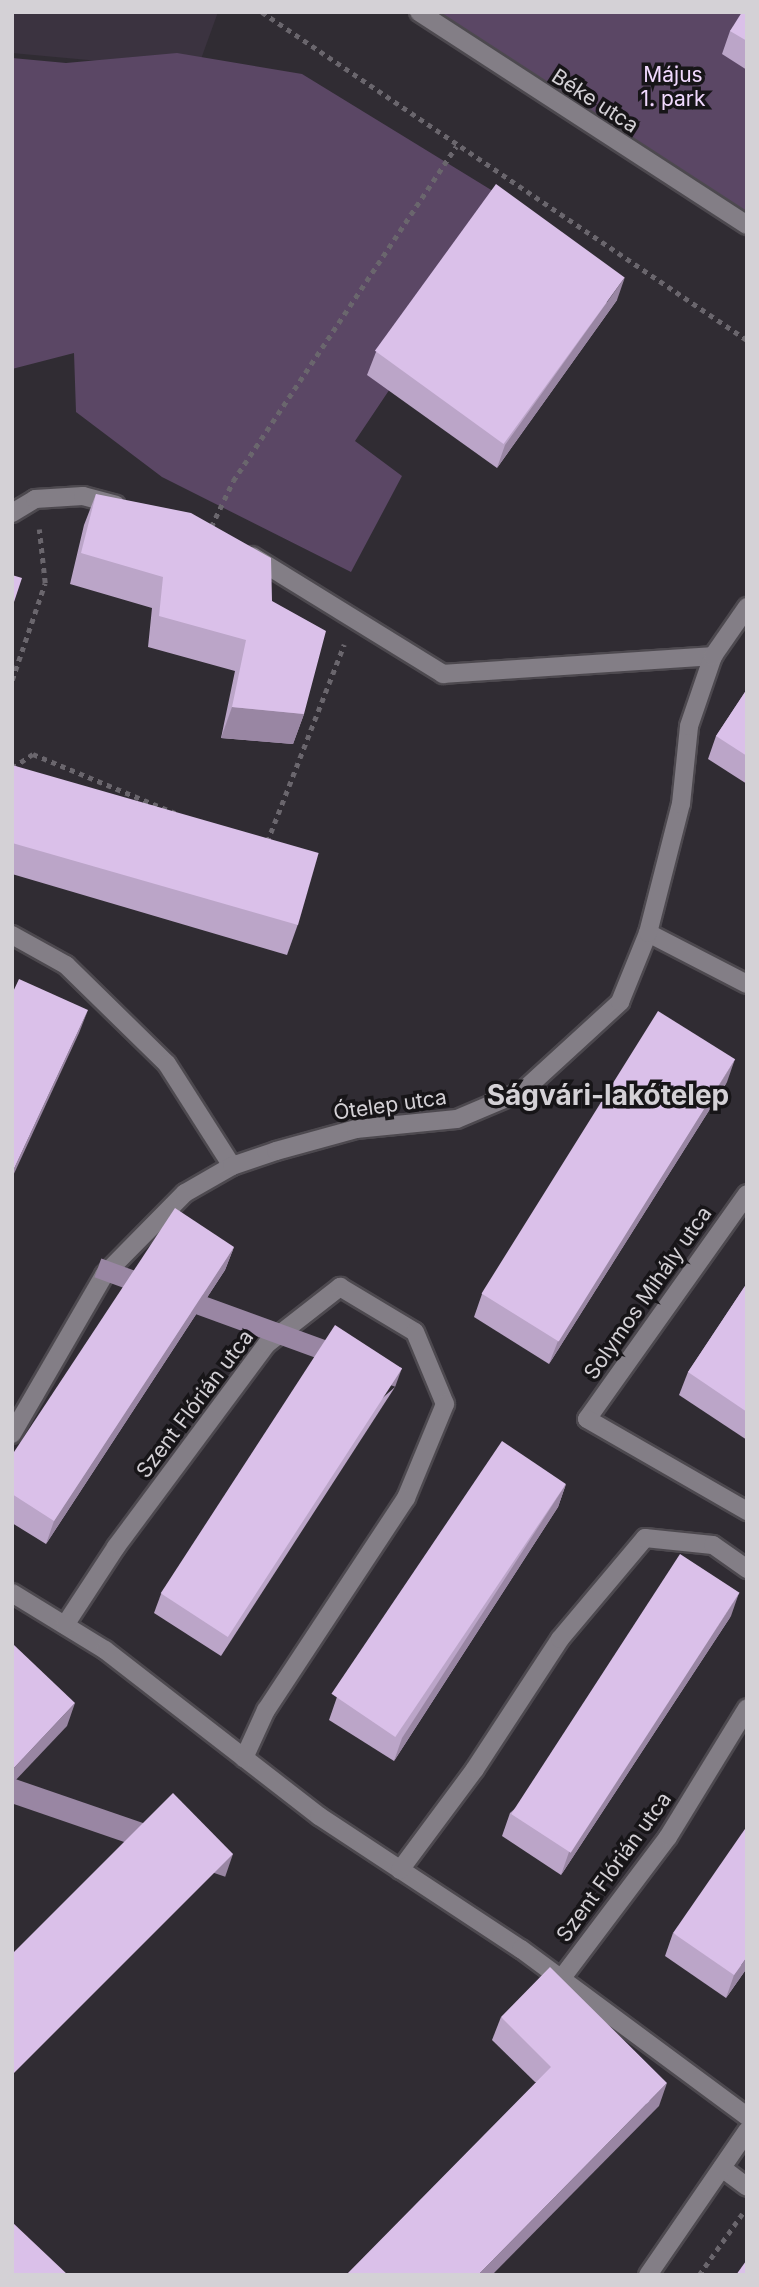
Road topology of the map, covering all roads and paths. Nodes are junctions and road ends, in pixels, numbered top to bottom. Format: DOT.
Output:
graph roads {
  1 [pos="262,12"];
  2 [pos="419,12"];
  3 [pos="456,146"];
  4 [pos="747,225"];
  5 [pos="747,340"];
  6 [pos="35,499"];
  7 [pos="134,509"];
  8 [pos="12,513"];
  9 [pos="210,529"];
  10 [pos="747,607"];
  11 [pos="354,618"];
  12 [pos="713,656"];
  13 [pos="12,680"];
  14 [pos="12,768"];
  15 [pos="188,818"];
  16 [pos="253,841"];
  17 [pos="648,933"];
  18 [pos="12,935"];
  19 [pos="747,984"];
  20 [pos="232,1166"];
  21 [pos="747,1194"];
  22 [pos="12,1434"];
  23 [pos="747,1511"];
  24 [pos="747,1569"];
  25 [pos="12,1593"];
  26 [pos="65,1625"];
  27 [pos="747,1709"];
  28 [pos="244,1758"];
  29 [pos="400,1870"];
  30 [pos="561,1979"];
  31 [pos="747,2116"];
  32 [pos="747,2131"];
  33 [pos="722,2168"];
  34 [pos="747,2187"];
  35 [pos="747,2208"];
  36 [pos="648,2275"];
  37 [pos="699,2275"];
  1 -- 3 [label="path"];
  2 -- 4 [label="street, Béke utca"];
  3 -- 5 [label="path"];
  3 -- 9 [label="path"];
  6 -- 7 [label="street"];
  6 -- 8 [label="street"];
  6 -- 13 [label="path"];
  9 -- 11 [label="street"];
  10 -- 12 [label="street, Ótelep utca"];
  11 -- 12 [label="street"];
  11 -- 16 [label="path"];
  12 -- 17 [label="street, Ótelep utca"];
  14 -- 15 [label="path"];
  17 -- 19 [label="street"];
  17 -- 20 [label="street, Ótelep utca"];
  18 -- 20 [label="street"];
  20 -- 22 [label="street, Ótelep utca"];
  21 -- 23 [label="street, Solymos Mihály utca"];
  24 -- 29 [label="street"];
  25 -- 26 [label="street"];
  26 -- 28 [label="street"];
  26 -- 28 [label="street, Szent Flórián utca"];
  27 -- 30 [label="street, Szent Flórián utca"];
  28 -- 29 [label="street"];
  29 -- 30 [label="street"];
  30 -- 31 [label="street"];
  32 -- 33 [label="street"];
  33 -- 34 [label="street"];
  33 -- 36 [label="street"];
  35 -- 37 [label="path"];
}
